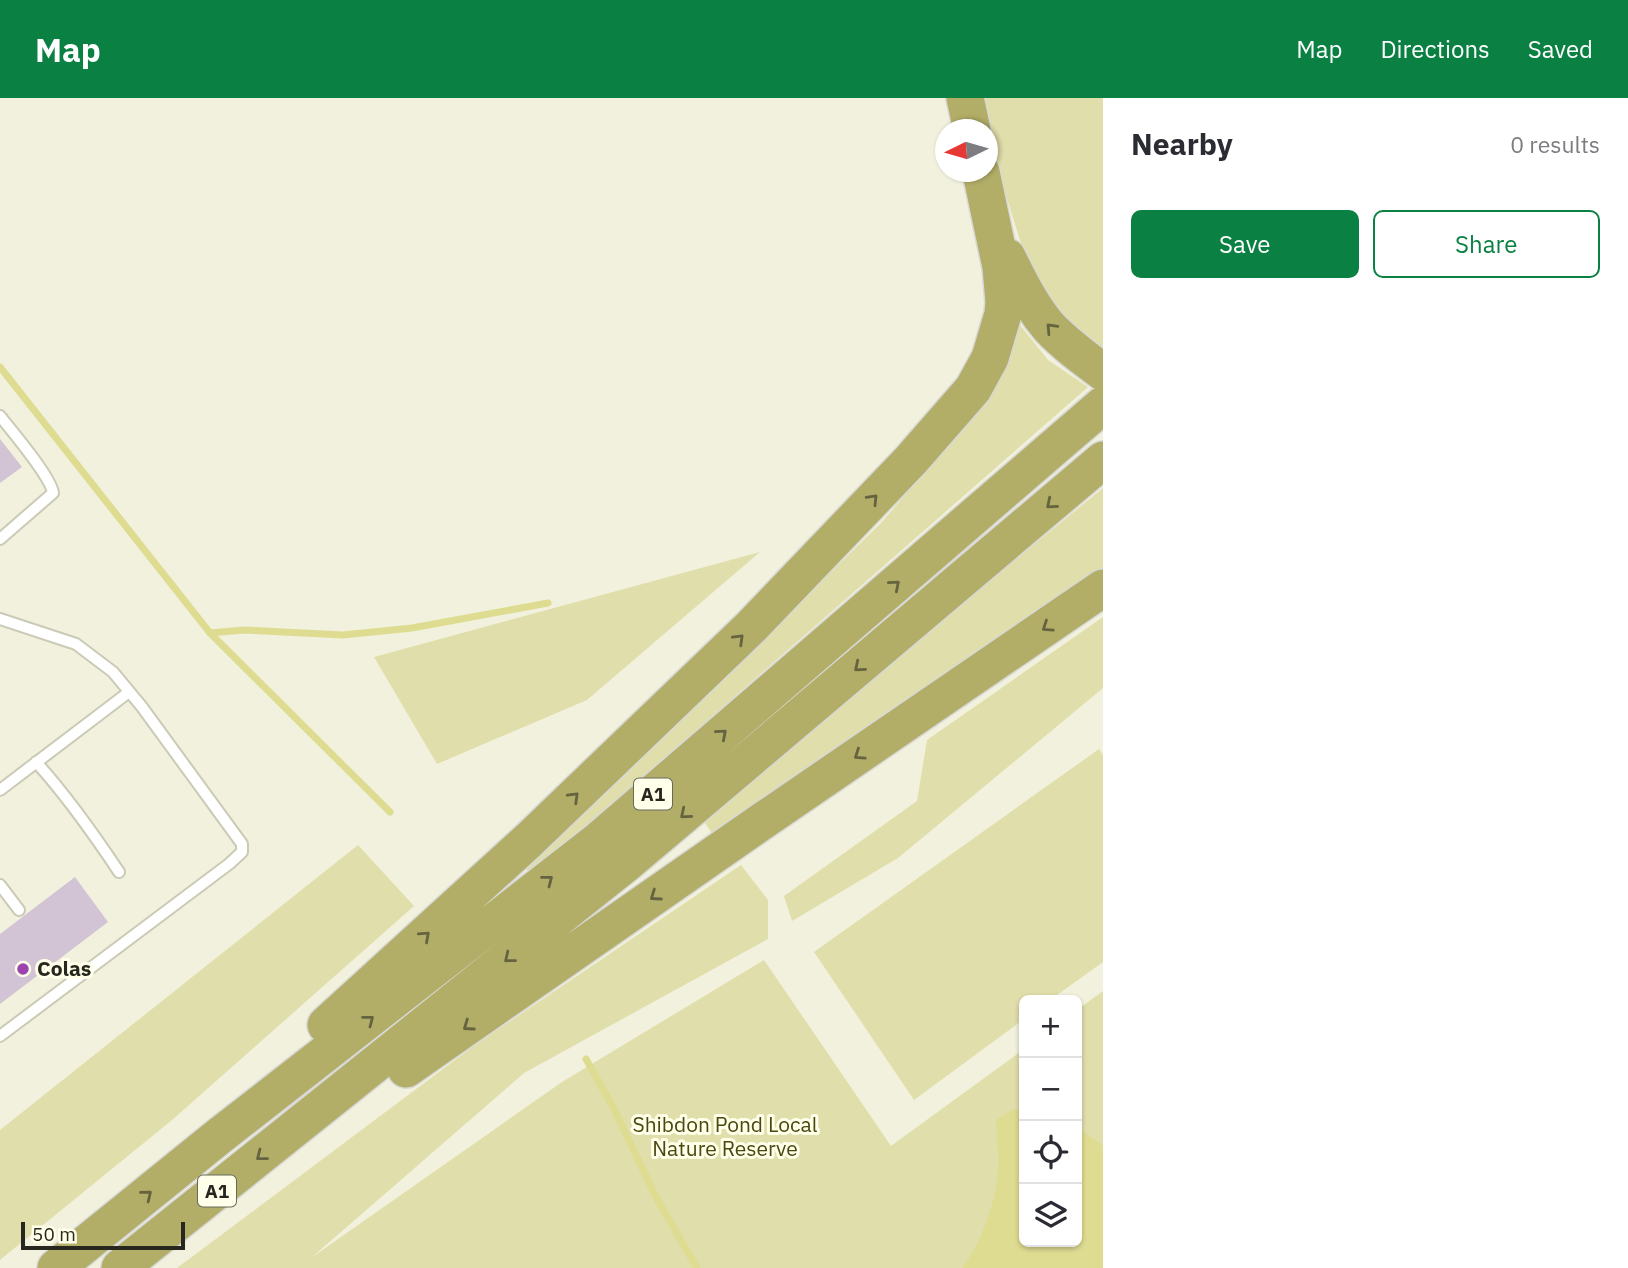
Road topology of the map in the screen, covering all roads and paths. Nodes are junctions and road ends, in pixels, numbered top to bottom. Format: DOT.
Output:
graph roads {
  1 [pos="946,98"];
  2 [pos="965,98"];
  3 [pos="951,119"];
  4 [pos="970,119"];
  5 [pos="964,182"];
  6 [pos="983,182"];
  7 [pos="992,220"];
  8 [pos="1103,372"];
  9 [pos="1103,405"];
  10 [pos="0,416"];
  11 [pos="911,460"];
  12 [pos="1103,460"];
  13 [pos="0,539"];
  14 [pos="1103,588"];
  15 [pos="0,619"];
  16 [pos="129,692"];
  17 [pos="36,762"];
  18 [pos="0,790"];
  19 [pos="119,872"];
  20 [pos="0,885"];
  21 [pos="19,911"];
  22 [pos="0,1036"];
  23 [pos="314,1114"];
  24 [pos="218,1137"];
  25 [pos="56,1268"];
  26 [pos="120,1268"];
  1 -- 3 [label="highway"];
  2 -- 4 [label="highway"];
  5 -- 11 [label="highway"];
  6 -- 7 [label="highway"];
  8 -- 7 [label="highway, one-way"];
  7 -- 11 [label="highway"];
  24 -- 9 [label="highway, A1, one-way"];
  10 -- 13 [label="lane"];
  24 -- 11 [label="highway, one-way"];
  12 -- 23 [label="highway, A1, one-way"];
  14 -- 23 [label="highway, one-way"];
  15 -- 16 [label="lane"];
  16 -- 17 [label="lane"];
  16 -- 22 [label="lane"];
  17 -- 18 [label="lane"];
  17 -- 19 [label="lane"];
  20 -- 21 [label="lane"];
  23 -- 26 [label="highway, A1, one-way"];
  25 -- 24 [label="highway, A1, one-way"];
}
